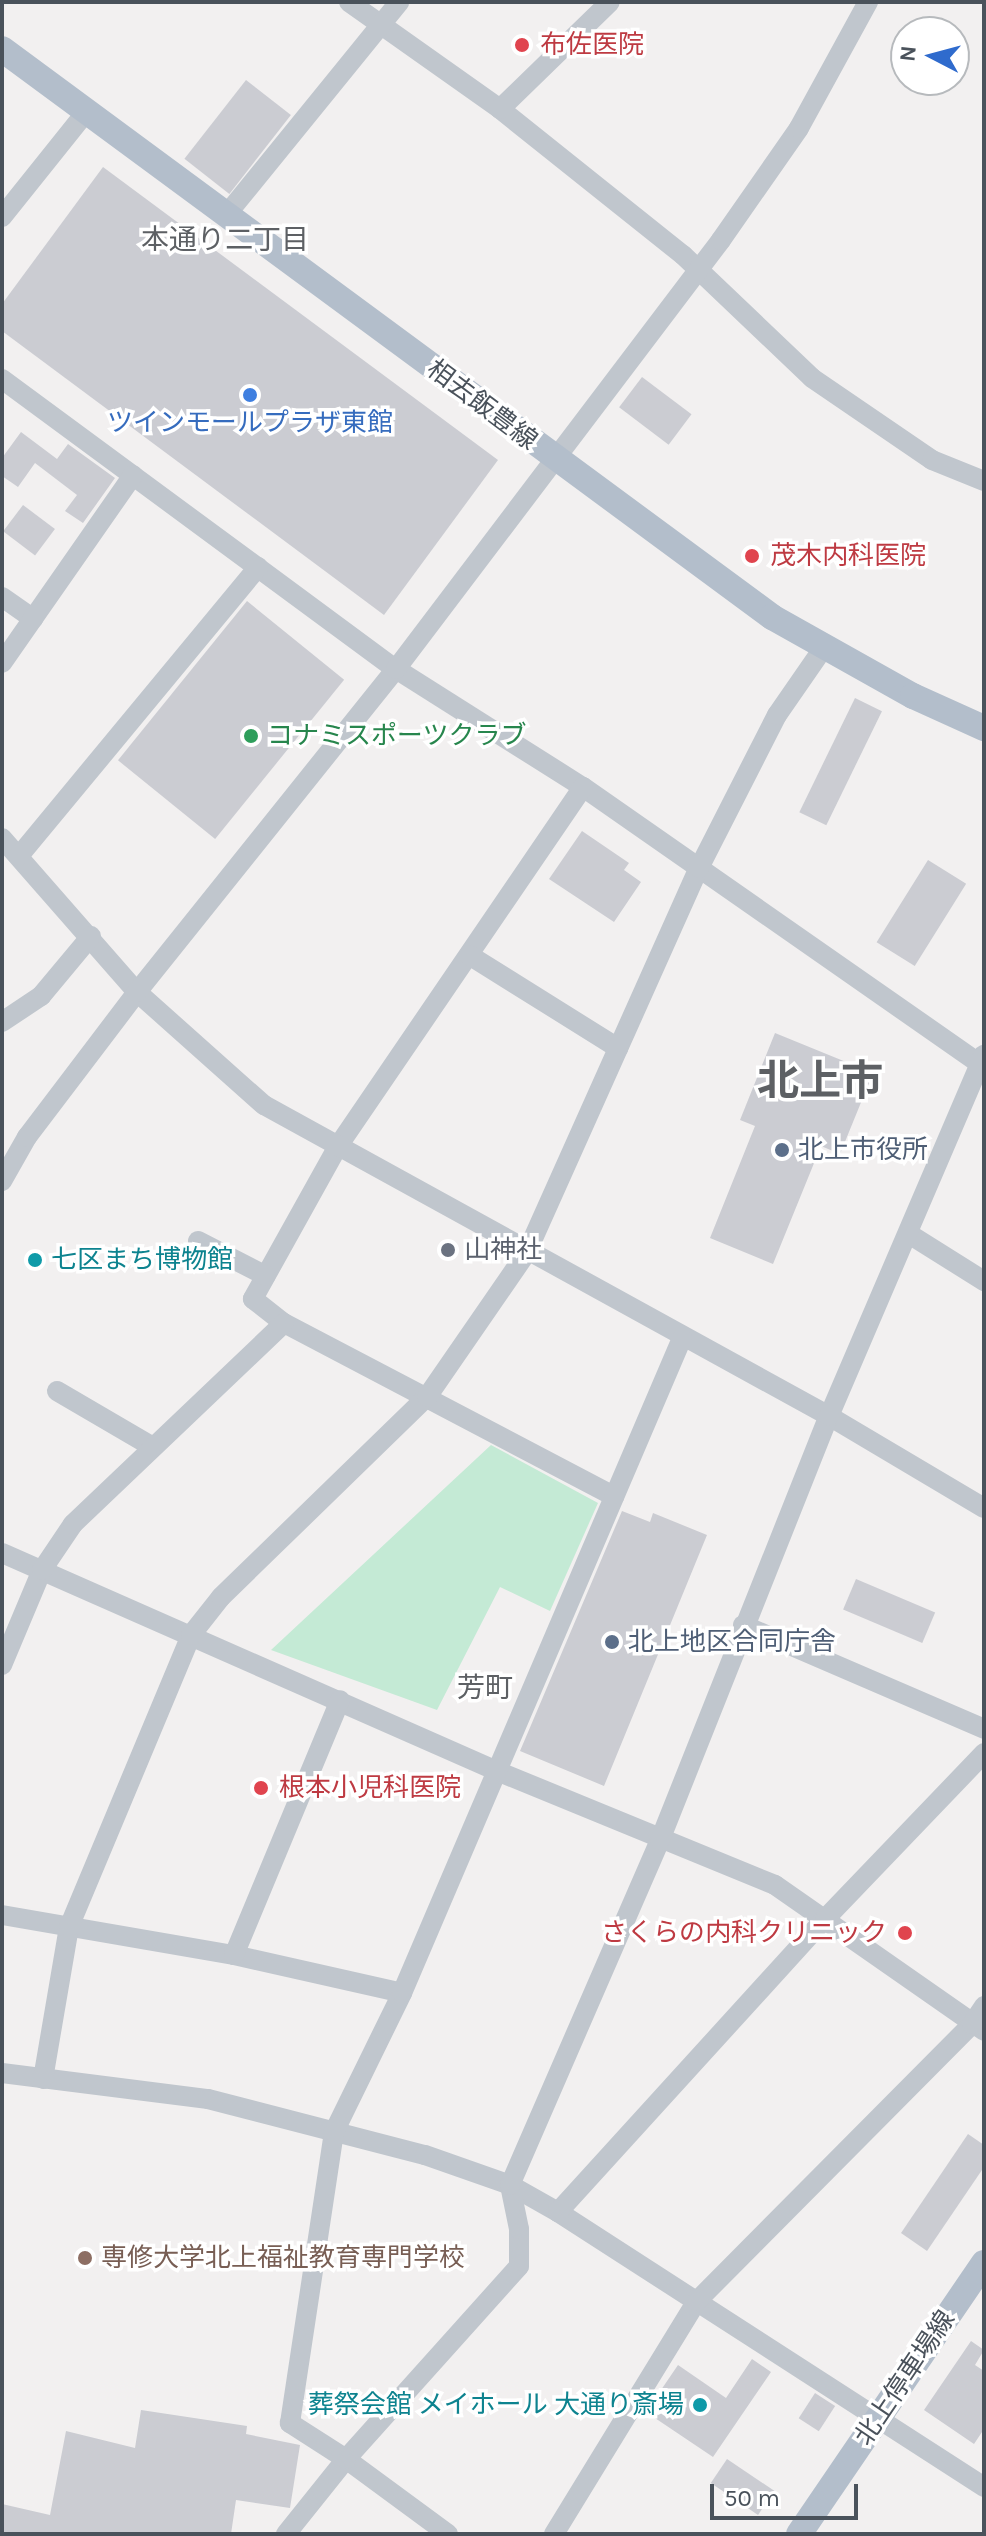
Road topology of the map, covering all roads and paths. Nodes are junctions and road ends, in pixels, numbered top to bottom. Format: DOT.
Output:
graph roads {
  1 [pos="349,2"];
  2 [pos="399,2"];
  3 [pos="610,2"];
  4 [pos="868,2"];
  5 [pos="380,25"];
  6 [pos="2,49"];
  7 [pos="500,109"];
  8 [pos="87,111"];
  9 [pos="227,214"];
  10 [pos="2,217"];
  11 [pos="697,271"];
  12 [pos="2,379"];
  13 [pos="556,461"];
  14 [pos="133,475"];
  15 [pos="984,481"];
  16 [pos="258,567"];
  17 [pos="2,597"];
  18 [pos="33,619"];
  19 [pos="824,647"];
  20 [pos="2,663"];
  21 [pos="396,669"];
  22 [pos="984,728"];
  23 [pos="583,787"];
  24 [pos="2,838"];
  25 [pos="19,856"];
  26 [pos="699,868"];
  27 [pos="91,936"];
  28 [pos="469,955"];
  29 [pos="137,992"];
  30 [pos="2,1022"];
  31 [pos="618,1048"];
  32 [pos="983,1062"];
  33 [pos="338,1146"];
  34 [pos="2,1181"];
  35 [pos="909,1234"];
  36 [pos="198,1241"];
  37 [pos="527,1252"];
  38 [pos="266,1276"];
  39 [pos="984,1281"];
  40 [pos="284,1323"];
  41 [pos="682,1338"];
  42 [pos="57,1391"];
  43 [pos="427,1397"];
  44 [pos="829,1416"];
  45 [pos="153,1447"];
  46 [pos="614,1496"];
  47 [pos="984,1508"];
  48 [pos="2,1553"];
  49 [pos="42,1570"];
  50 [pos="743,1625"];
  51 [pos="191,1635"];
  52 [pos="2,1665"];
  53 [pos="340,1700"];
  54 [pos="984,1729"];
  55 [pos="984,1753"];
  56 [pos="497,1771"];
  57 [pos="660,1840"];
  58 [pos="2,1915"];
  59 [pos="825,1919"];
  60 [pos="69,1927"];
  61 [pos="234,1955"];
  62 [pos="402,1993"];
  63 [pos="984,2006"];
  64 [pos="978,2028"];
  65 [pos="2,2073"];
  66 [pos="43,2079"];
  67 [pos="334,2132"];
  68 [pos="510,2185"];
  69 [pos="558,2212"];
  70 [pos="984,2263"];
  71 [pos="697,2301"];
  72 [pos="878,2417"];
  73 [pos="346,2459"];
  74 [pos="984,2487"];
  75 [pos="286,2534"];
  76 [pos="448,2534"];
  77 [pos="554,2534"];
  78 [pos="799,2534"];
  1 -- 5 [label="street"];
  2 -- 5 [label="street"];
  3 -- 7 [label="street"];
  4 -- 11 [label="street"];
  5 -- 7 [label="street"];
  5 -- 9 [label="street"];
  6 -- 8 [label="main road, 相去飯豊線"];
  7 -- 11 [label="street"];
  8 -- 9 [label="main road, 相去飯豊線"];
  8 -- 10 [label="street"];
  9 -- 13 [label="main road, 相去飯豊線"];
  11 -- 13 [label="street"];
  11 -- 15 [label="street"];
  12 -- 14 [label="street"];
  13 -- 19 [label="main road, 相去飯豊線"];
  13 -- 21 [label="street"];
  14 -- 16 [label="street"];
  14 -- 18 [label="street"];
  16 -- 21 [label="street"];
  16 -- 25 [label="street"];
  17 -- 18 [label="street"];
  18 -- 20 [label="street"];
  19 -- 22 [label="main road, 相去飯豊線"];
  19 -- 26 [label="street"];
  21 -- 23 [label="street"];
  21 -- 29 [label="street"];
  23 -- 26 [label="street"];
  23 -- 28 [label="street"];
  24 -- 25 [label="street"];
  25 -- 27 [label="street"];
  26 -- 31 [label="street"];
  26 -- 32 [label="street"];
  27 -- 29 [label="street"];
  27 -- 30 [label="street"];
  28 -- 31 [label="street"];
  28 -- 33 [label="street"];
  29 -- 33 [label="street"];
  29 -- 34 [label="street"];
  31 -- 37 [label="street"];
  32 -- 35 [label="street"];
  33 -- 37 [label="street"];
  33 -- 38 [label="street"];
  35 -- 39 [label="street"];
  35 -- 44 [label="street"];
  36 -- 38 [label="street"];
  37 -- 41 [label="street"];
  37 -- 43 [label="street"];
  38 -- 40 [label="street"];
  40 -- 43 [label="street"];
  40 -- 45 [label="street"];
  41 -- 44 [label="street"];
  41 -- 46 [label="street"];
  42 -- 45 [label="street"];
  43 -- 46 [label="street"];
  43 -- 51 [label="street"];
  44 -- 47 [label="street"];
  44 -- 50 [label="street"];
  45 -- 49 [label="street"];
  46 -- 56 [label="street"];
  48 -- 49 [label="street"];
  49 -- 51 [label="street"];
  49 -- 52 [label="street"];
  50 -- 54 [label="street"];
  50 -- 57 [label="street"];
  51 -- 53 [label="street"];
  51 -- 60 [label="street"];
  53 -- 56 [label="street"];
  53 -- 61 [label="street"];
  55 -- 59 [label="street"];
  56 -- 57 [label="street"];
  56 -- 62 [label="street"];
  57 -- 59 [label="street"];
  57 -- 68 [label="street"];
  58 -- 60 [label="street"];
  59 -- 64 [label="street"];
  59 -- 69 [label="street"];
  60 -- 61 [label="street"];
  60 -- 66 [label="street"];
  61 -- 62 [label="street"];
  62 -- 67 [label="street"];
  63 -- 64 [label="street"];
  64 -- 71 [label="street"];
  65 -- 66 [label="street"];
  66 -- 67 [label="street"];
  67 -- 68 [label="street"];
  67 -- 73 [label="street"];
  68 -- 69 [label="street"];
  68 -- 73 [label="street"];
  69 -- 71 [label="street"];
  70 -- 72 [label="main road, 北上停車場線"];
  71 -- 72 [label="street"];
  71 -- 77 [label="street"];
  72 -- 74 [label="street"];
  72 -- 78 [label="main road, 北上停車場線"];
  73 -- 75 [label="street"];
  73 -- 76 [label="street"];
}
